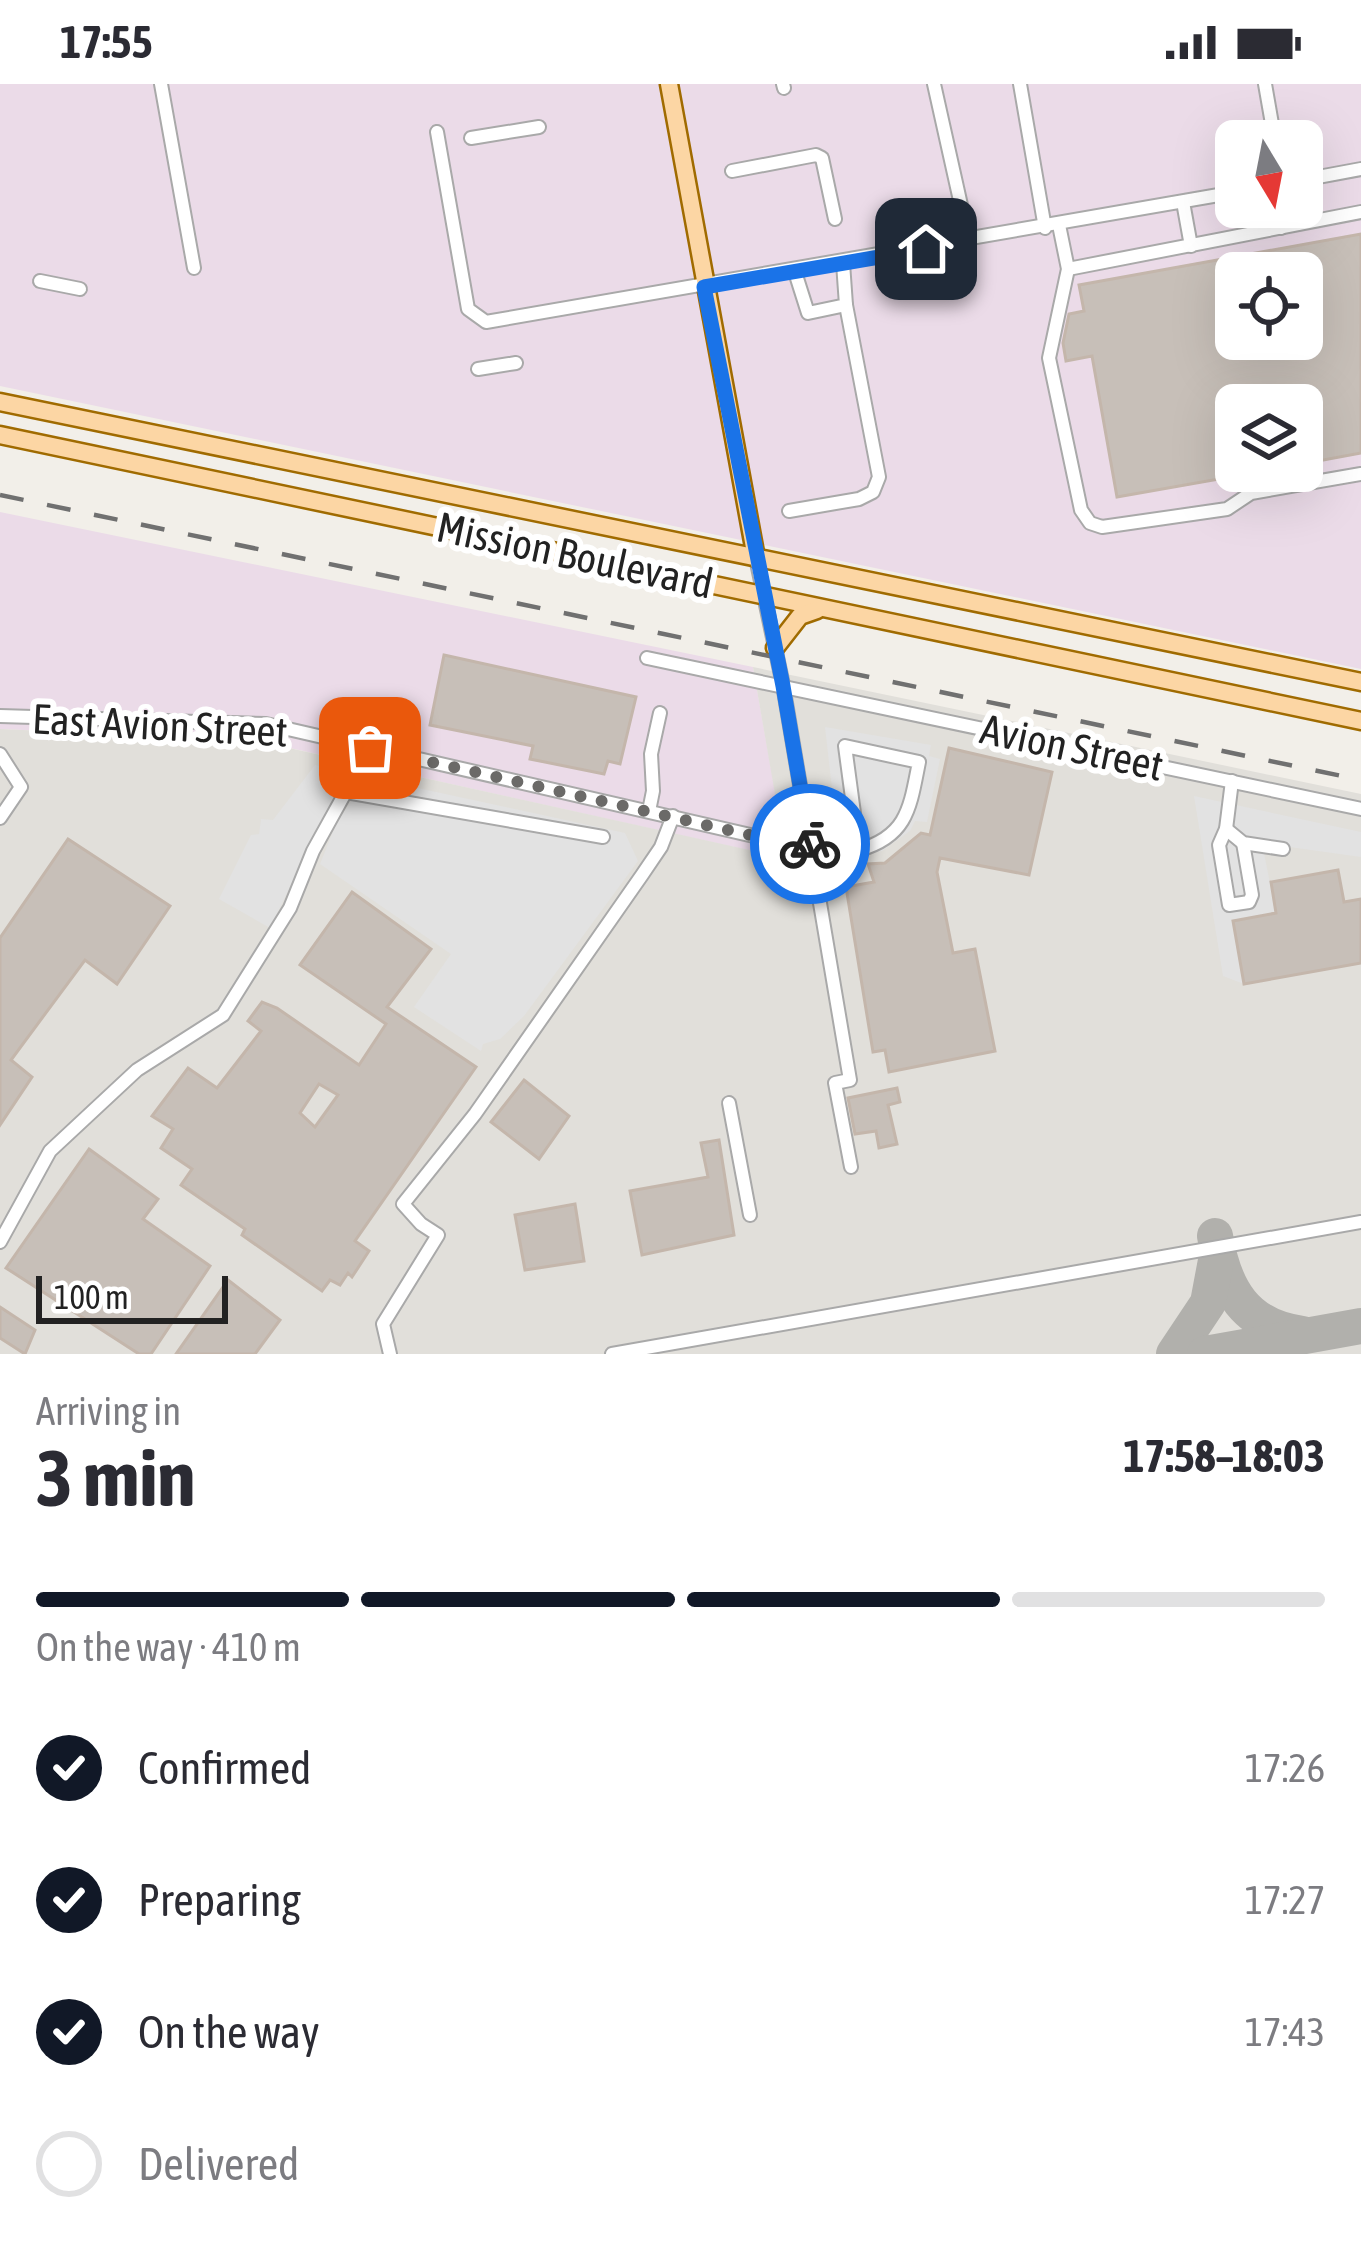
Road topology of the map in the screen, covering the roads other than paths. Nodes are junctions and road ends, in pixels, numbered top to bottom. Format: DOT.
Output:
graph roads {
  1 [pos="161,84"];
  2 [pos="669,84"];
  3 [pos="934,84"];
  4 [pos="1020,84"];
  5 [pos="1265,84"];
  6 [pos="1271,120"];
  7 [pos="539,127"];
  8 [pos="437,132"];
  9 [pos="471,138"];
  10 [pos="1361,169"];
  11 [pos="730,172"];
  12 [pos="1323,176"];
  13 [pos="1215,196"];
  14 [pos="1183,202"];
  15 [pos="1361,212"];
  16 [pos="835,219"];
  17 [pos="1323,220"];
  18 [pos="1052,226"];
  19 [pos="1280,228"];
  20 [pos="968,241"];
  21 [pos="1191,246"];
  22 [pos="842,263"];
  23 [pos="194,268"];
  24 [pos="1068,268"];
  25 [pos="795,272"];
  26 [pos="40,281"];
  27 [pos="704,287"];
  28 [pos="80,289"];
  29 [pos="846,305"];
  30 [pos="516,363"];
  31 [pos="478,369"];
  32 [pos="0,402"];
  33 [pos="0,435"];
  34 [pos="1361,474"];
  35 [pos="788,511"];
  36 [pos="756,558"];
  37 [pos="765,596"];
  38 [pos="826,609"];
  39 [pos="775,648"];
  40 [pos="646,658"];
  41 [pos="1361,682"];
  42 [pos="783,686"];
  43 [pos="660,713"];
  44 [pos="0,716"];
  45 [pos="1361,721"];
  46 [pos="370,748"];
  47 [pos="0,754"];
  48 [pos="1232,782"];
  49 [pos="346,792"];
  50 [pos="1361,809"];
  51 [pos="649,811"];
  52 [pos="673,816"];
  53 [pos="0,818"];
  54 [pos="1226,829"];
  55 [pos="603,837"];
  56 [pos="1243,843"];
  57 [pos="1283,849"];
  58 [pos="859,850"];
  59 [pos="811,853"];
  60 [pos="729,1103"];
  61 [pos="851,1168"];
  62 [pos="750,1215"];
  63 [pos="1361,1222"];
  64 [pos="0,1242"];
  65 [pos="390,1354"];
  66 [pos="612,1354"];
  1 -- 23 [label="street"];
  2 -- 27 [label="main road"];
  3 -- 20 [label="street"];
  4 -- 18 [label="street"];
  5 -- 6 [label="street"];
  7 -- 9 [label="street"];
  8 -- 27 [label="street"];
  10 -- 12 [label="street"];
  11 -- 16 [label="street"];
  13 -- 14 [label="street"];
  14 -- 18 [label="street"];
  14 -- 21 [label="street"];
  15 -- 17 [label="street"];
  18 -- 20 [label="street"];
  18 -- 24 [label="street"];
  19 -- 21 [label="street"];
  20 -- 22 [label="street"];
  21 -- 24 [label="street"];
  22 -- 25 [label="street"];
  22 -- 29 [label="street"];
  24 -- 34 [label="street"];
  25 -- 27 [label="street"];
  25 -- 29 [label="street"];
  26 -- 28 [label="street"];
  27 -- 36 [label="main road"];
  29 -- 35 [label="street"];
  30 -- 31 [label="street"];
  32 -- 36 [label="main road, Mission Boulevard"];
  33 -- 37 [label="main road, Mission Boulevard"];
  36 -- 37 [label="street"];
  36 -- 41 [label="main road, Mission Boulevard"];
  37 -- 38 [label="main road, Mission Boulevard"];
  37 -- 39 [label="street"];
  38 -- 39 [label="main road"];
  38 -- 45 [label="main road, Mission Boulevard"];
  39 -- 42 [label="street"];
  40 -- 42 [label="street, Avion Street"];
  42 -- 48 [label="street, Avion Street"];
  42 -- 59 [label="street"];
  43 -- 51 [label="street"];
  44 -- 46 [label="street, East Avion Street"];
  46 -- 49 [label="street"];
  46 -- 51 [label="street, East Avion Street"];
  47 -- 53 [label="street"];
  48 -- 50 [label="street, Avion Street"];
  48 -- 54 [label="street"];
  49 -- 55 [label="street"];
  49 -- 64 [label="street"];
  51 -- 52 [label="street, East Avion Street"];
  52 -- 59 [label="street, East Avion Street"];
  52 -- 65 [label="street"];
  54 -- 56 [label="street"];
  54 -- 56 [label="street"];
  56 -- 57 [label="street"];
  58 -- 58 [label="street"];
  58 -- 59 [label="street"];
  59 -- 61 [label="street"];
  60 -- 62 [label="street"];
  63 -- 66 [label="street"];
}
